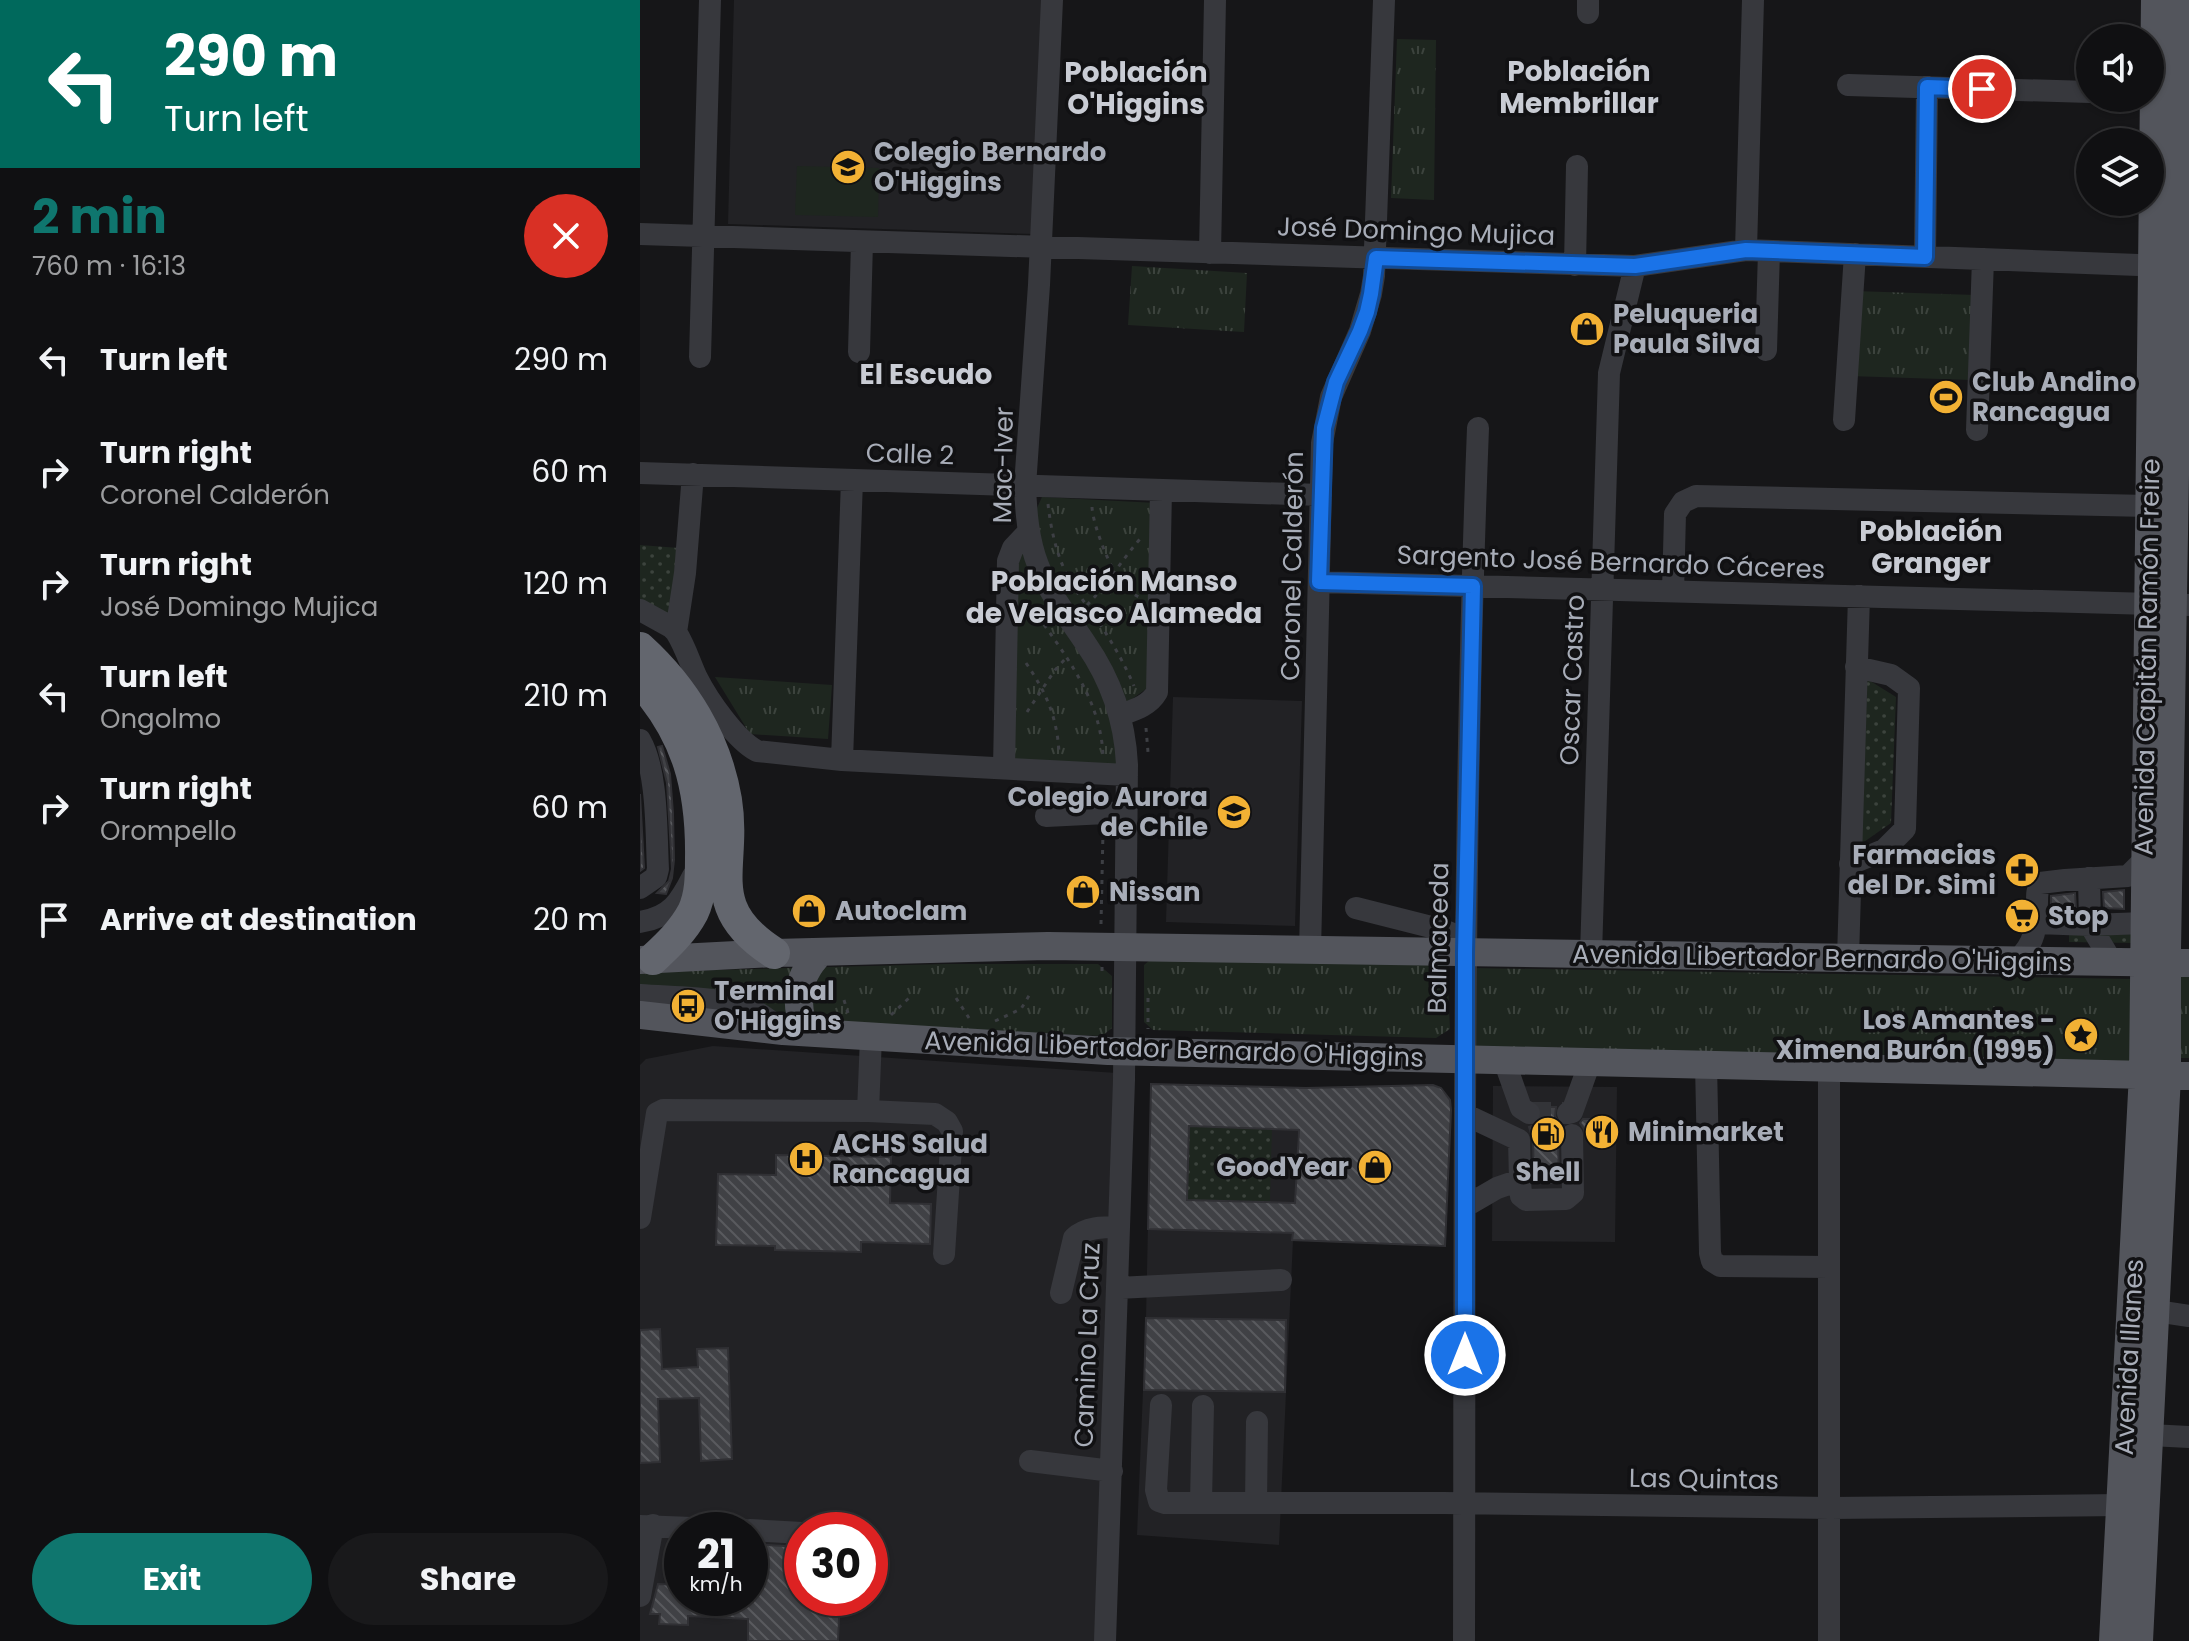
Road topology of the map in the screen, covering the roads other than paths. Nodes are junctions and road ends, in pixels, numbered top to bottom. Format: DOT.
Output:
graph roads {
  1 [pos="710,0"];
  2 [pos="1052,0"];
  3 [pos="1215,0"];
  4 [pos="1384,0"];
  5 [pos="1753,0"];
  6 [pos="2155,0"];
  7 [pos="2183,0"];
  8 [pos="2154,24"];
  9 [pos="1848,85"];
  10 [pos="1927,87"];
  11 [pos="2076,92"];
  12 [pos="2154,112"];
  13 [pos="1577,166"];
  14 [pos="640,234"];
  15 [pos="703,237"];
  16 [pos="862,242"];
  17 [pos="1040,247"];
  18 [pos="1757,251"];
  19 [pos="1210,253"];
  20 [pos="1855,254"];
  21 [pos="1925,257"];
  22 [pos="1376,258"];
  23 [pos="1983,259"];
  24 [pos="1575,265"];
  25 [pos="1635,266"];
  26 [pos="2174,266"];
  27 [pos="1766,350"];
  28 [pos="859,352"];
  29 [pos="700,357"];
  30 [pos="1844,420"];
  31 [pos="1478,428"];
  32 [pos="1977,430"];
  33 [pos="640,473"];
  34 [pos="693,474"];
  35 [pos="852,480"];
  36 [pos="1025,486"];
  37 [pos="1161,490"];
  38 [pos="1321,495"];
  39 [pos="2149,506"];
  40 [pos="1029,531"];
  41 [pos="1319,582"];
  42 [pos="1473,586"];
  43 [pos="1603,589"];
  44 [pos="1673,591"];
  45 [pos="1859,596"];
  46 [pos="2170,605"];
  47 [pos="640,610"];
  48 [pos="676,632"];
  49 [pos="640,648"];
  50 [pos="1856,667"];
  51 [pos="640,681"];
  52 [pos="1120,715"];
  53 [pos="640,740"];
  54 [pos="842,760"];
  55 [pos="1004,768"];
  56 [pos="1127,775"];
  57 [pos="2179,780"];
  58 [pos="1126,812"];
  59 [pos="1046,816"];
  60 [pos="701,856"];
  61 [pos="2144,860"];
  62 [pos="1850,864"];
  63 [pos="2089,878"];
  64 [pos="640,888"];
  65 [pos="1356,908"];
  66 [pos="640,922"];
  67 [pos="2037,923"];
  68 [pos="2144,923"];
  69 [pos="2090,925"];
  70 [pos="1465,946"];
  71 [pos="1126,948"];
  72 [pos="1310,951"];
  73 [pos="821,952"];
  74 [pos="774,953"];
  75 [pos="1591,955"];
  76 [pos="1848,958"];
  77 [pos="646,960"];
  78 [pos="2017,960"];
  79 [pos="2112,962"];
  80 [pos="2166,963"];
  81 [pos="640,995"];
  82 [pos="640,1015"];
  83 [pos="680,1018"];
  84 [pos="640,1032"];
  85 [pos="794,1032"];
  86 [pos="871,1037"];
  87 [pos="1137,1052"];
  88 [pos="1465,1059"];
  89 [pos="1504,1060"];
  90 [pos="1590,1062"];
  91 [pos="1706,1064"];
  92 [pos="1829,1067"];
  93 [pos="2166,1075"];
  94 [pos="868,1111"];
  95 [pos="1466,1115"];
  96 [pos="1519,1140"];
  97 [pos="1520,1180"];
  98 [pos="1466,1206"];
  99 [pos="640,1218"];
  100 [pos="1119,1227"];
  101 [pos="944,1254"];
  102 [pos="1829,1267"];
  103 [pos="1281,1280"];
  104 [pos="1117,1288"];
  105 [pos="1061,1293"];
  106 [pos="2156,1311"];
  107 [pos="2189,1316"];
  108 [pos="1161,1405"];
  109 [pos="1203,1406"];
  110 [pos="1257,1422"];
  111 [pos="2150,1435"];
  112 [pos="2189,1437"];
  113 [pos="1030,1461"];
  114 [pos="1112,1471"];
  115 [pos="1201,1502"];
  116 [pos="1256,1503"];
  117 [pos="1464,1504"];
  118 [pos="2121,1505"];
  119 [pos="1830,1508"];
  120 [pos="646,1525"];
  121 [pos="640,1596"];
  122 [pos="1105,1641"];
  123 [pos="1464,1641"];
  124 [pos="1829,1641"];
  125 [pos="2113,1641"];
  126 [pos="2139,1641"];
  1 -- 15 [label="street"];
  2 -- 17 [label="street, Mac-Iver"];
  3 -- 19 [label="street"];
  4 -- 22 [label="street, Coronel Calderón"];
  5 -- 18 [label="street"];
  6 -- 8 [label="main road, Avenida Capitán Ramón Freire"];
  7 -- 26 [label="main road, Avenida Capitán Ramón Freire"];
  9 -- 10 [label="street"];
  10 -- 11 [label="street"];
  10 -- 21 [label="street"];
  12 -- 26 [label="main road, Avenida Capitán Ramón Freire"];
  13 -- 24 [label="street"];
  14 -- 15 [label="street, José Domingo Mujica"];
  15 -- 16 [label="street, José Domingo Mujica"];
  15 -- 29 [label="street"];
  16 -- 17 [label="street, José Domingo Mujica"];
  16 -- 28 [label="street"];
  17 -- 19 [label="street, José Domingo Mujica"];
  17 -- 36 [label="street, Mac-Iver"];
  18 -- 20 [label="street, José Domingo Mujica"];
  18 -- 25 [label="street, José Domingo Mujica"];
  18 -- 27 [label="street"];
  19 -- 22 [label="street, José Domingo Mujica"];
  20 -- 21 [label="street, José Domingo Mujica"];
  20 -- 30 [label="street"];
  21 -- 23 [label="street, José Domingo Mujica"];
  22 -- 24 [label="street, José Domingo Mujica"];
  22 -- 38 [label="street, Coronel Calderón"];
  23 -- 26 [label="street, José Domingo Mujica"];
  23 -- 32 [label="street"];
  24 -- 25 [label="street, José Domingo Mujica"];
  25 -- 43 [label="street, Oscar Castro"];
  26 -- 39 [label="main road, Avenida Capitán Ramón Freire"];
  26 -- 46 [label="main road, Avenida Capitán Ramón Freire"];
  31 -- 42 [label="street, Balmaceda"];
  33 -- 34 [label="street, Calle 2"];
  34 -- 35 [label="street, Calle 2"];
  34 -- 48 [label="street"];
  35 -- 36 [label="street, Calle 2"];
  35 -- 54 [label="street"];
  36 -- 37 [label="street, Calle 2"];
  36 -- 40 [label="street, Mac-Iver"];
  37 -- 38 [label="street, Calle 2"];
  37 -- 52 [label="street"];
  38 -- 41 [label="street, Coronel Calderón"];
  39 -- 44 [label="street"];
  39 -- 46 [label="main road, Avenida Capitán Ramón Freire"];
  40 -- 52 [label="street, Mac-Iver"];
  40 -- 55 [label="street"];
  41 -- 42 [label="street, Sargento José Bernardo Cáceres"];
  41 -- 72 [label="street, Coronel Calderón"];
  42 -- 43 [label="street, Sargento José Bernardo Cáceres"];
  42 -- 70 [label="street, Balmaceda"];
  43 -- 44 [label="street, Sargento José Bernardo Cáceres"];
  43 -- 75 [label="street, Oscar Castro"];
  44 -- 45 [label="street, Sargento José Bernardo Cáceres"];
  45 -- 46 [label="street, Sargento José Bernardo Cáceres"];
  45 -- 50 [label="street"];
  46 -- 57 [label="main road, Avenida Capitán Ramón Freire"];
  46 -- 61 [label="main road, Avenida Capitán Ramón Freire"];
  47 -- 48 [label="street"];
  48 -- 54 [label="street"];
  49 -- 74 [label="highway"];
  50 -- 62 [label="street"];
  50 -- 62 [label="street"];
  51 -- 60 [label="highway"];
  52 -- 56 [label="street, Mac-Iver"];
  53 -- 64 [label="street"];
  54 -- 55 [label="street"];
  55 -- 56 [label="street"];
  56 -- 58 [label="street, Mac-Iver"];
  57 -- 80 [label="main road, Avenida Capitán Ramón Freire"];
  58 -- 59 [label="street"];
  58 -- 71 [label="street, Mac-Iver"];
  60 -- 66 [label="street"];
  60 -- 77 [label="highway"];
  61 -- 63 [label="street"];
  61 -- 68 [label="main road, Avenida Capitán Ramón Freire"];
  62 -- 76 [label="street"];
  63 -- 67 [label="street"];
  63 -- 69 [label="street"];
  65 -- 70 [label="street"];
  67 -- 69 [label="street"];
  67 -- 78 [label="street"];
  68 -- 69 [label="street"];
  68 -- 80 [label="main road, Avenida Capitán Ramón Freire"];
  69 -- 79 [label="street"];
  70 -- 72 [label="main road, Avenida Libertador Bernardo O'Higgins"];
  70 -- 75 [label="main road, Avenida Libertador Bernardo O'Higgins"];
  70 -- 88 [label="street, Balmaceda"];
  71 -- 72 [label="main road, Avenida Libertador Bernardo O'Higgins"];
  71 -- 73 [label="main road, Avenida Libertador Bernardo O'Higgins"];
  71 -- 87 [label="street, Mac-Iver"];
  73 -- 74 [label="main road, Avenida Libertador Bernardo O'Higgins"];
  73 -- 85 [label="main road"];
  74 -- 77 [label="main road, Avenida Libertador Bernardo O'Higgins"];
  75 -- 76 [label="main road, Avenida Libertador Bernardo O'Higgins"];
  76 -- 78 [label="main road, Avenida Libertador Bernardo O'Higgins"];
  78 -- 79 [label="main road, Avenida Libertador Bernardo O'Higgins"];
  79 -- 80 [label="main road, Avenida Libertador Bernardo O'Higgins"];
  80 -- 93 [label="main road, Avenida Capitán Ramón Freire"];
  81 -- 85 [label="street"];
  82 -- 83 [label="main road, Avenida Libertador Bernardo O'Higgins"];
  83 -- 84 [label="main road"];
  83 -- 85 [label="main road, Avenida Libertador Bernardo O'Higgins"];
  85 -- 86 [label="main road, Avenida Libertador Bernardo O'Higgins"];
  86 -- 87 [label="main road, Avenida Libertador Bernardo O'Higgins"];
  86 -- 94 [label="street"];
  87 -- 88 [label="main road, Avenida Libertador Bernardo O'Higgins"];
  87 -- 100 [label="street, Camino La Cruz"];
  88 -- 89 [label="main road, Avenida Libertador Bernardo O'Higgins"];
  88 -- 95 [label="street, Balmaceda"];
  89 -- 90 [label="main road, Avenida Libertador Bernardo O'Higgins"];
  89 -- 96 [label="street"];
  90 -- 91 [label="main road, Avenida Libertador Bernardo O'Higgins"];
  90 -- 97 [label="street"];
  91 -- 92 [label="main road, Avenida Libertador Bernardo O'Higgins"];
  91 -- 102 [label="street"];
  92 -- 93 [label="main road, Avenida Libertador Bernardo O'Higgins"];
  92 -- 102 [label="street"];
  93 -- 106 [label="main road, Avenida Illanes"];
  93 -- 118 [label="main road, Avenida Illanes"];
  94 -- 99 [label="street"];
  94 -- 101 [label="street"];
  95 -- 96 [label="street"];
  95 -- 98 [label="street, Balmaceda"];
  96 -- 97 [label="street"];
  97 -- 98 [label="street"];
  98 -- 117 [label="street, Balmaceda"];
  100 -- 104 [label="street, Camino La Cruz"];
  100 -- 105 [label="street"];
  102 -- 119 [label="street"];
  103 -- 104 [label="street"];
  104 -- 114 [label="street, Camino La Cruz"];
  106 -- 107 [label="street"];
  106 -- 111 [label="main road, Avenida Illanes"];
  108 -- 115 [label="street, Las Quintas"];
  109 -- 115 [label="street"];
  110 -- 116 [label="street"];
  111 -- 112 [label="street"];
  111 -- 126 [label="main road, Avenida Illanes"];
  113 -- 114 [label="street"];
  114 -- 122 [label="street, Camino La Cruz"];
  115 -- 116 [label="street, Las Quintas"];
  116 -- 117 [label="street, Las Quintas"];
  117 -- 119 [label="street, Las Quintas"];
  117 -- 123 [label="street, Balmaceda"];
  118 -- 119 [label="street, Las Quintas"];
  118 -- 125 [label="main road, Avenida Illanes"];
  119 -- 124 [label="street"];
  120 -- 121 [label="street"];
}
